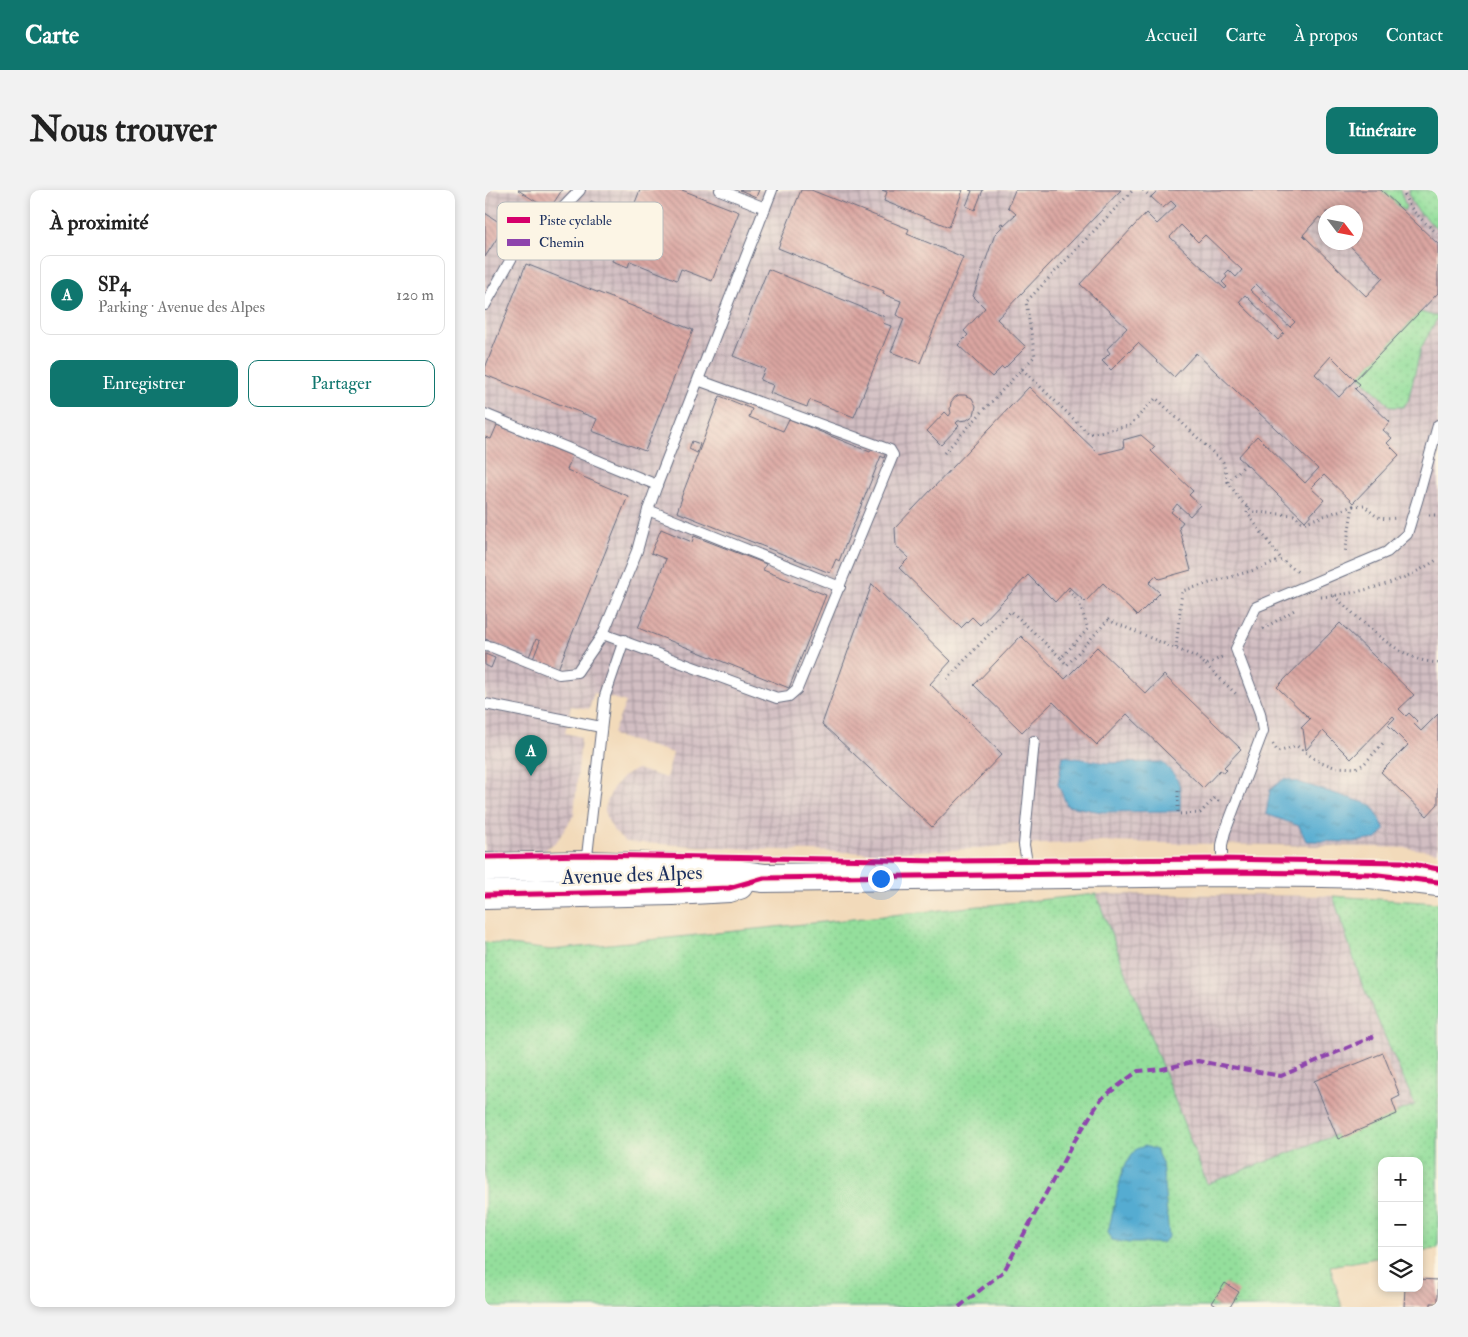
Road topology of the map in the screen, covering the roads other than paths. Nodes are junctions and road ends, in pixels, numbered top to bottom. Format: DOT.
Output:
graph roads {
  1 [pos="580,190"];
  2 [pos="720,190"];
  3 [pos="772,190"];
  4 [pos="568,202"];
  5 [pos="765,208"];
  6 [pos="511,260"];
  7 [pos="485,306"];
  8 [pos="698,380"];
  9 [pos="485,414"];
  10 [pos="1438,425"];
  11 [pos="657,485"];
  12 [pos="648,510"];
  13 [pos="839,587"];
  14 [pos="603,634"];
  15 [pos="625,640"];
  16 [pos="485,646"];
  17 [pos="485,704"];
  18 [pos="601,727"];
  19 [pos="1034,741"];
  20 [pos="485,867"];
  21 [pos="1221,872"];
  22 [pos="581,875"];
  23 [pos="1029,875"];
  24 [pos="764,878"];
  25 [pos="1438,882"];
  26 [pos="545,883"];
  27 [pos="485,894"];
  1 -- 4 [label="lane"];
  2 -- 5 [label="lane"];
  3 -- 5 [label="lane"];
  5 -- 8 [label="lane"];
  6 -- 7 [label="lane"];
  8 -- 11 [label="lane"];
  8 -- 13 [label="lane"];
  9 -- 11 [label="lane"];
  10 -- 21 [label="lane"];
  11 -- 12 [label="lane"];
  12 -- 13 [label="lane"];
  12 -- 14 [label="lane"];
  13 -- 15 [label="lane"];
  14 -- 15 [label="lane"];
  14 -- 16 [label="lane"];
  15 -- 18 [label="lane"];
  17 -- 18 [label="lane"];
  18 -- 22 [label="lane"];
  19 -- 23 [label="lane"];
  20 -- 22 [label="main road, Avenue des Alpes"];
  21 -- 23 [label="main road, Avenue des Alpes"];
  21 -- 25 [label="main road, Avenue des Alpes"];
  22 -- 24 [label="main road, Avenue des Alpes"];
  22 -- 26 [label="lane"];
  23 -- 24 [label="main road, Avenue des Alpes"];
  24 -- 27 [label="main road, Avenue des Alpes"];
}
